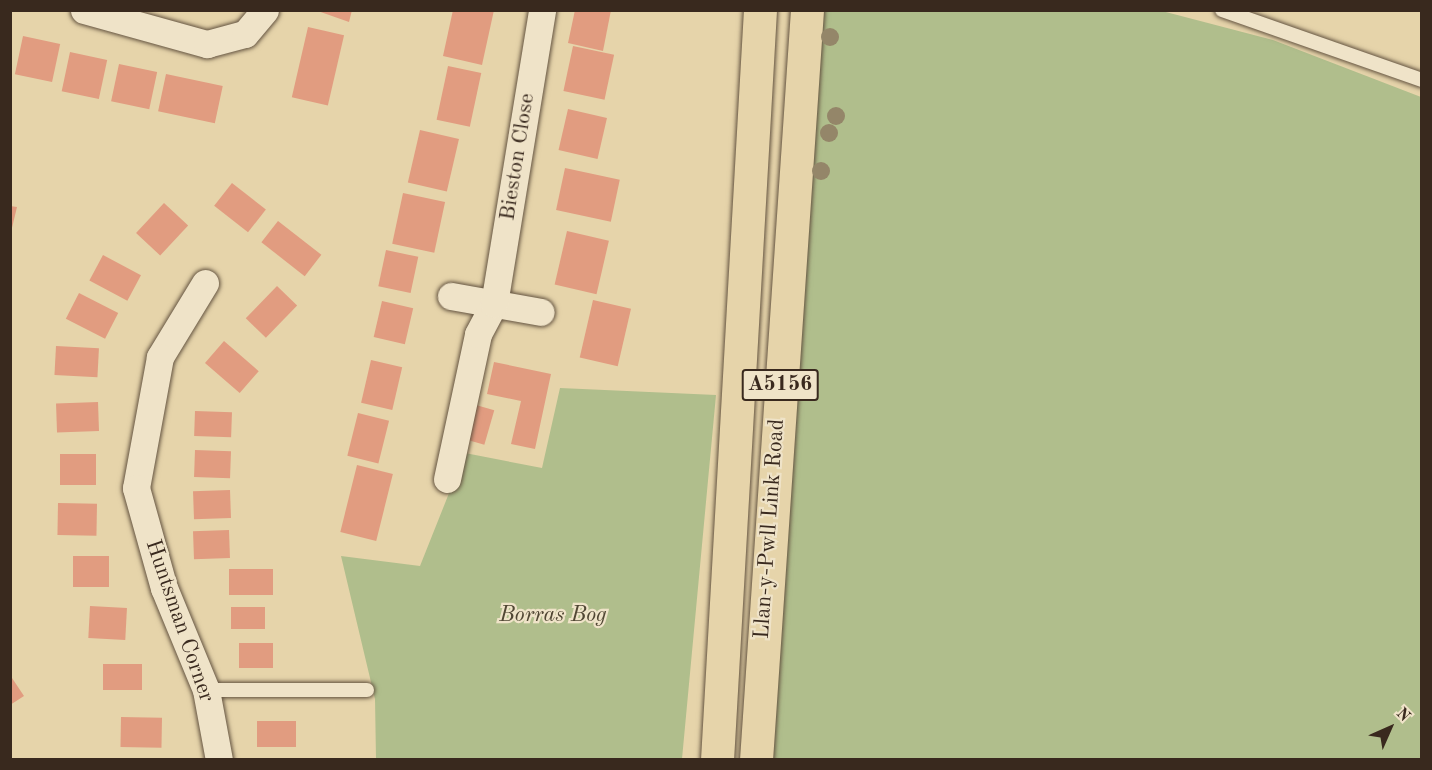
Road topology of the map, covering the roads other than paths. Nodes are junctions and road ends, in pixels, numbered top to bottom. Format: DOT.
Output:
graph roads {
  1 [pos="84,10"];
  2 [pos="265,10"];
  3 [pos="542,10"];
  4 [pos="760,10"];
  5 [pos="807,10"];
  6 [pos="1222,10"];
  7 [pos="1422,80"];
  8 [pos="205,283"];
  9 [pos="451,296"];
  10 [pos="494,304"];
  11 [pos="541,312"];
  12 [pos="447,479"];
  13 [pos="206,690"];
  14 [pos="367,690"];
  15 [pos="219,759"];
  16 [pos="717,759"];
  17 [pos="756,759"];
  1 -- 2 [label="street"];
  3 -- 10 [label="street, Bieston Close"];
  4 -- 16 [label="highway, Llan-y-Pwll Link Road / A5156"];
  5 -- 17 [label="highway, Llan-y-Pwll Link Road / A5156"];
  6 -- 7 [label="lane"];
  8 -- 13 [label="street, Huntsman Corner"];
  9 -- 10 [label="street"];
  10 -- 11 [label="street"];
  10 -- 12 [label="street, Bieston Close"];
  13 -- 14 [label="lane"];
  13 -- 15 [label="street, Huntsman Corner"];
}
